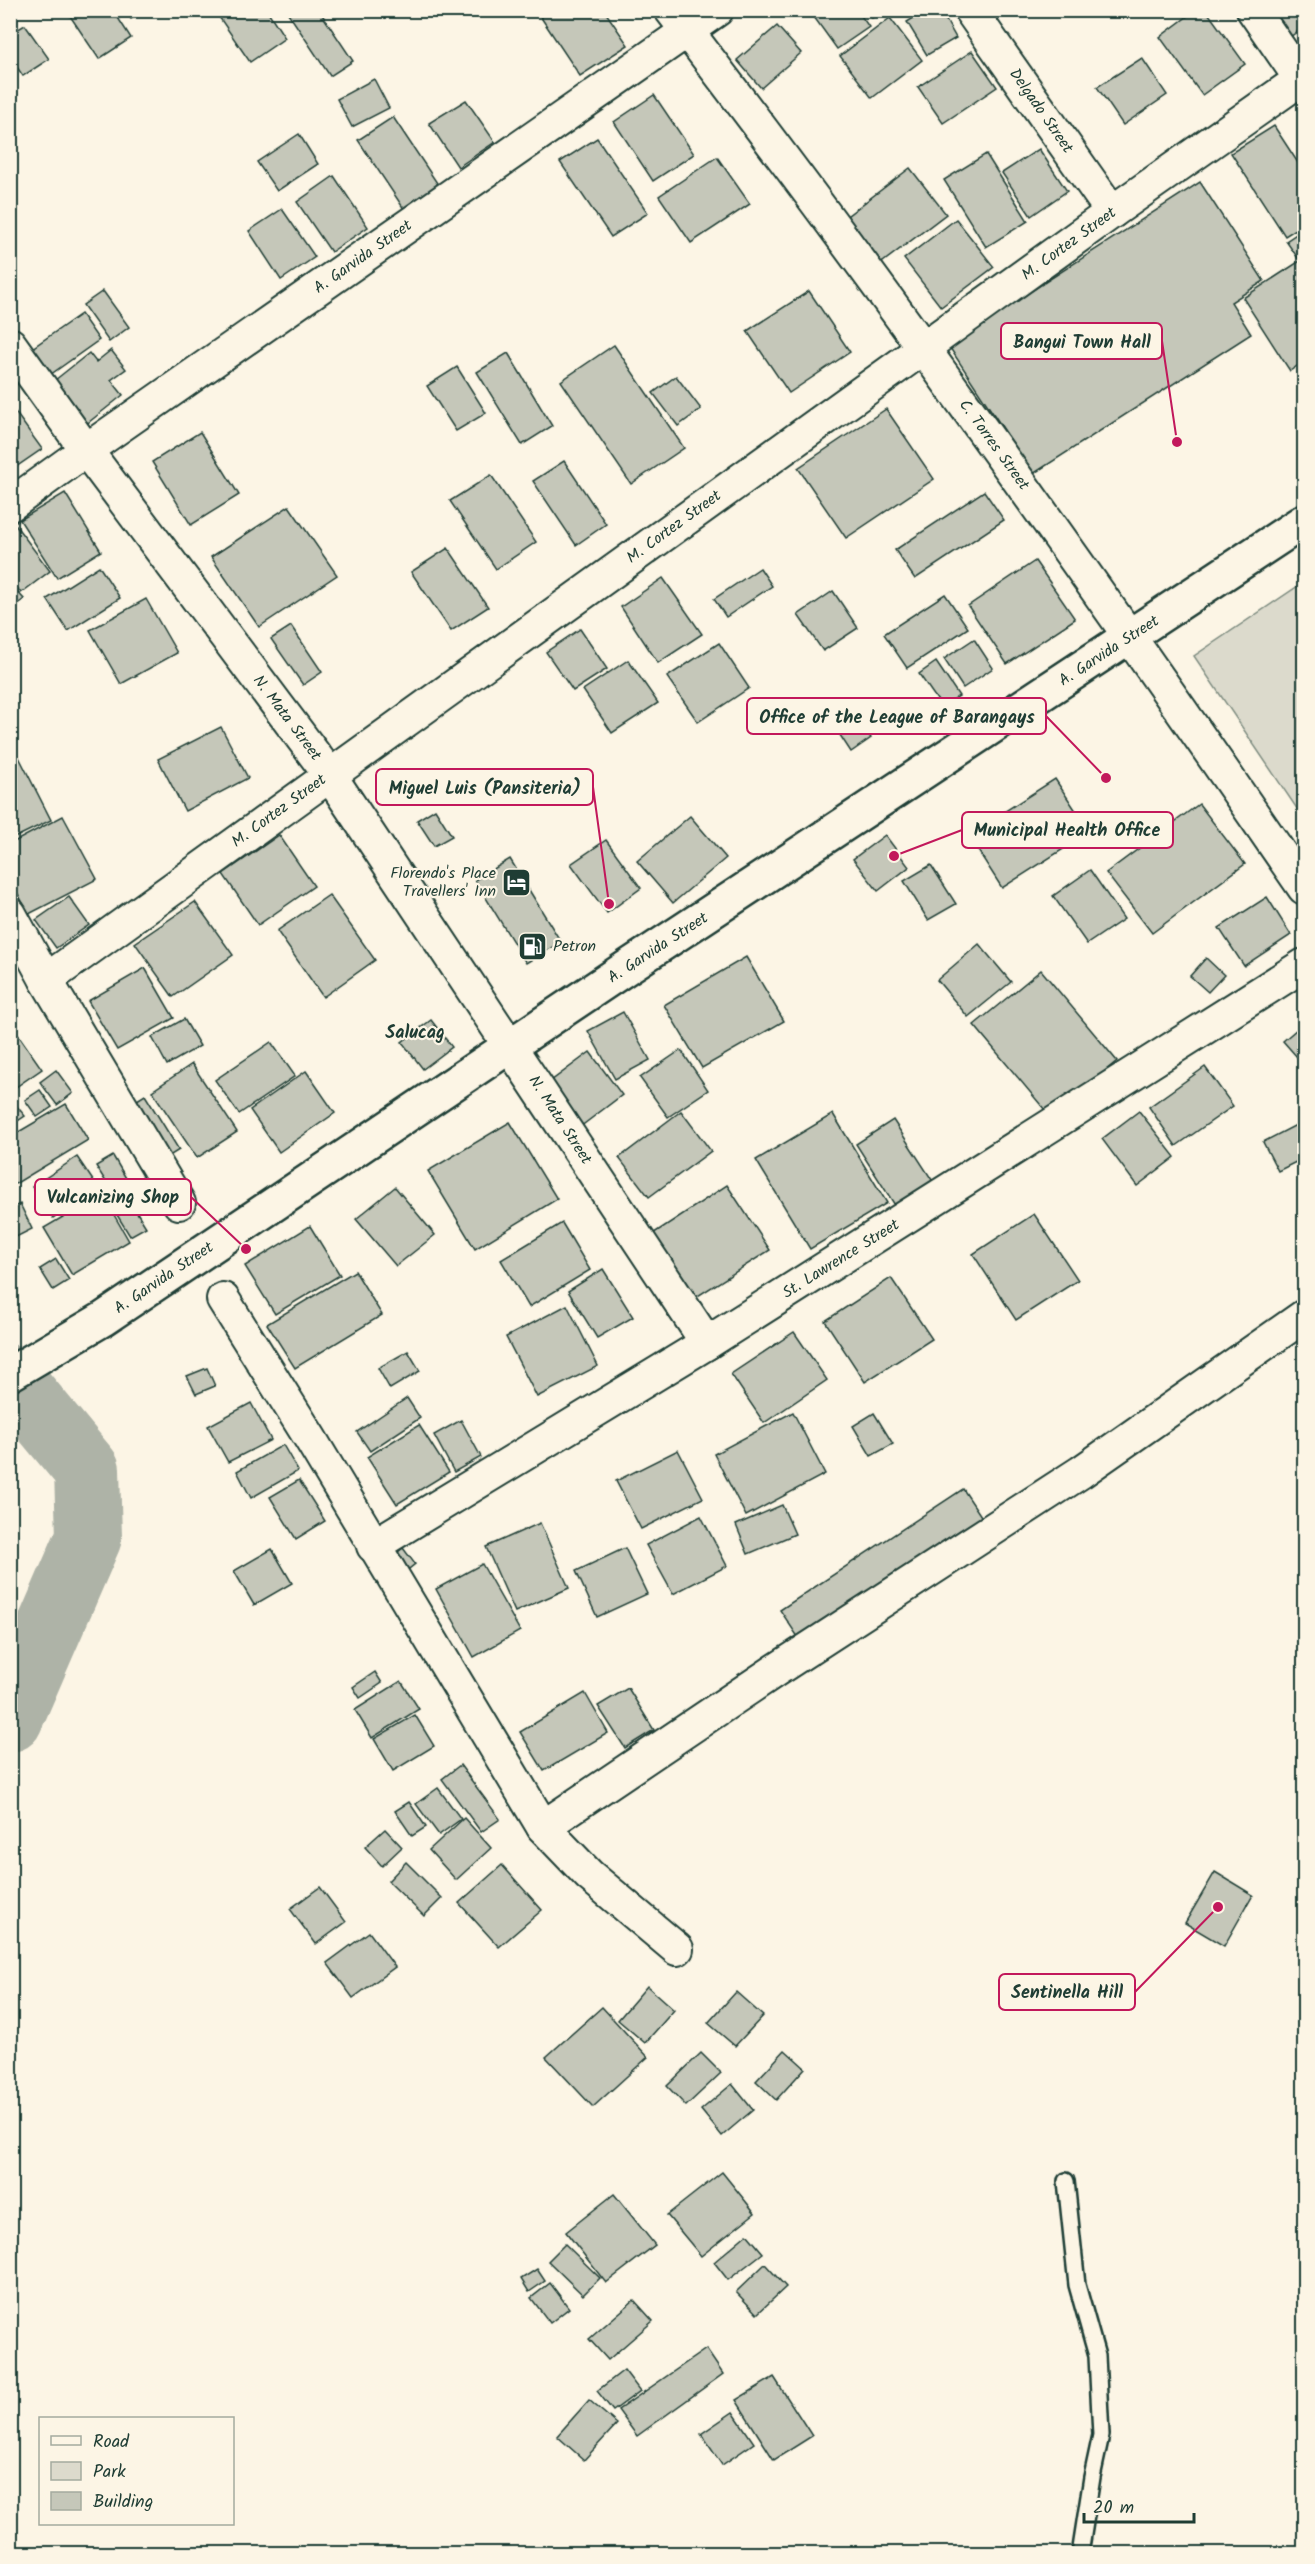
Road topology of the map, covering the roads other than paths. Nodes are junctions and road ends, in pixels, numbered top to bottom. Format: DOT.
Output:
graph roads {
  1 [pos="717,10"];
  2 [pos="970,10"];
  3 [pos="1253,10"];
  4 [pos="679,21"];
  5 [pos="1304,80"];
  6 [pos="1113,212"];
  7 [pos="10,344"];
  8 [pos="924,348"];
  9 [pos="86,450"];
  10 [pos="10,505"];
  11 [pos="1305,520"];
  12 [pos="1131,636"];
  13 [pos="329,774"];
  14 [pos="1305,888"];
  15 [pos="10,915"];
  16 [pos="1305,965"];
  17 [pos="46,980"];
  18 [pos="511,1046"];
  19 [pos="179,1203"];
  20 [pos="223,1299"];
  21 [pos="1305,1316"];
  22 [pos="707,1343"];
  23 [pos="10,1374"];
  24 [pos="373,1546"];
  25 [pos="543,1827"];
  26 [pos="677,1949"];
  27 [pos="1066,2181"];
  28 [pos="1080,2553"];
  1 -- 4 [label="street, A. Garvida Street"];
  2 -- 6 [label="street, Delgado Street"];
  3 -- 5 [label="street"];
  4 -- 8 [label="street, C. Torres Street"];
  4 -- 9 [label="street, A. Garvida Street"];
  5 -- 6 [label="street, M. Cortez Street"];
  6 -- 8 [label="street, M. Cortez Street"];
  7 -- 9 [label="street, N. Mata Street"];
  8 -- 12 [label="street, C. Torres Street"];
  8 -- 13 [label="street, M. Cortez Street"];
  9 -- 10 [label="street, A. Garvida Street"];
  9 -- 13 [label="street, N. Mata Street"];
  11 -- 12 [label="main road, A. Garvida Street"];
  12 -- 14 [label="street, C. Torres Street"];
  12 -- 18 [label="main road, A. Garvida Street"];
  13 -- 17 [label="street, M. Cortez Street"];
  13 -- 18 [label="street, N. Mata Street"];
  15 -- 17 [label="street"];
  16 -- 22 [label="street, St. Lawrence Street"];
  17 -- 19 [label="street"];
  18 -- 22 [label="street, N. Mata Street"];
  18 -- 23 [label="main road, A. Garvida Street"];
  20 -- 24 [label="street"];
  21 -- 25 [label="street"];
  22 -- 24 [label="street, St. Lawrence Street"];
  24 -- 25 [label="street"];
  25 -- 26 [label="street"];
  27 -- 28 [label="lane"];
}
